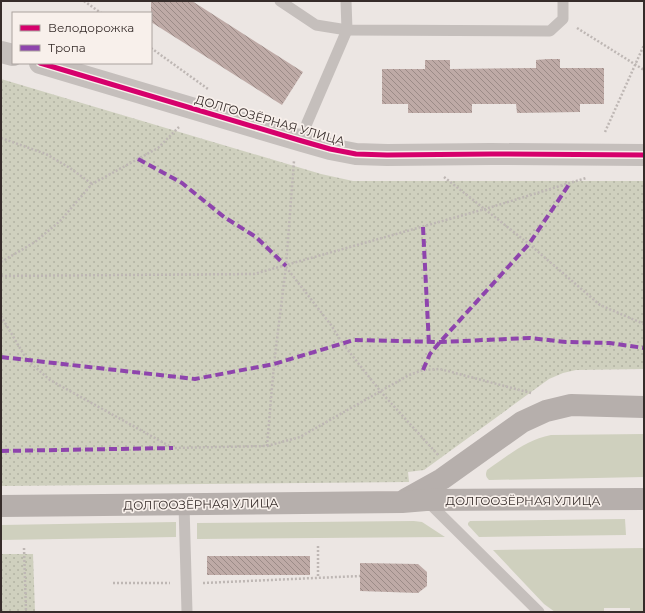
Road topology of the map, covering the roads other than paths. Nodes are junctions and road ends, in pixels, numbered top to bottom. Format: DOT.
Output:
graph roads {
  1 [pos="280,1"];
  2 [pos="346,1"];
  3 [pos="563,1"];
  4 [pos="347,30"];
  5 [pos="1,52"];
  6 [pos="12,55"];
  7 [pos="43,64"];
  8 [pos="298,151"];
  9 [pos="644,155"];
  10 [pos="644,407"];
  11 [pos="644,499"];
  12 [pos="426,500"];
  13 [pos="402,502"];
  14 [pos="184,504"];
  15 [pos="1,506"];
  16 [pos="187,612"];
  17 [pos="539,612"];
  1 -- 4 [label="lane"];
  2 -- 4 [label="lane"];
  3 -- 4 [label="lane"];
  4 -- 8 [label="lane"];
  5 -- 6 [label="street"];
  7 -- 8 [label="street, ДОЛГООЗЁРНАЯ УЛИЦА"];
  8 -- 9 [label="street, ДОЛГООЗЁРНАЯ УЛИЦА"];
  10 -- 13 [label="main road, ДОЛГООЗЁРНАЯ УЛИЦА"];
  11 -- 12 [label="main road, ДОЛГООЗЁРНАЯ УЛИЦА"];
  12 -- 13 [label="main road, ДОЛГООЗЁРНАЯ УЛИЦА"];
  12 -- 17 [label="lane"];
  13 -- 14 [label="main road, ДОЛГООЗЁРНАЯ УЛИЦА"];
  14 -- 15 [label="main road, ДОЛГООЗЁРНАЯ УЛИЦА"];
  14 -- 16 [label="lane"];
}
